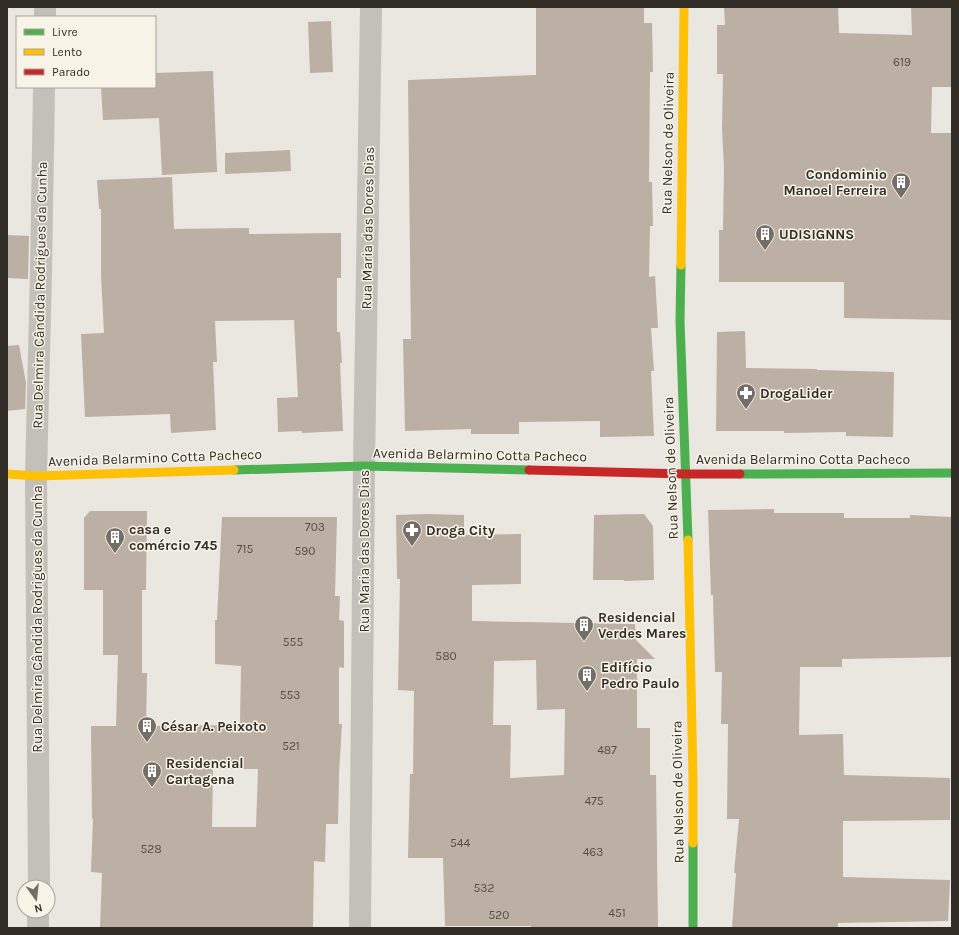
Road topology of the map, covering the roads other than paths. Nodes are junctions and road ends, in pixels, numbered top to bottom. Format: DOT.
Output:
graph roads {
  1 [pos="371,7"];
  2 [pos="684,7"];
  3 [pos="44,88"];
  4 [pos="364,466"];
  5 [pos="952,473"];
  6 [pos="7,474"];
  7 [pos="686,474"];
  8 [pos="36,476"];
  9 [pos="39,879"];
  10 [pos="360,928"];
  11 [pos="693,928"];
  1 -- 4 [label="street, Rua Maria das Dores Dias"];
  2 -- 7 [label="street, Rua Nelson de Oliveira"];
  3 -- 8 [label="street, Rua Delmira Cândida Rodrigues da Cunha"];
  4 -- 7 [label="street, Avenida Belarmino Cotta Pacheco"];
  4 -- 8 [label="street, Avenida Belarmino Cotta Pacheco"];
  4 -- 10 [label="street, Rua Maria das Dores Dias"];
  5 -- 7 [label="street, Avenida Belarmino Cotta Pacheco"];
  6 -- 8 [label="street, Avenida Belarmino Cotta Pacheco"];
  7 -- 11 [label="street, Rua Nelson de Oliveira"];
  8 -- 9 [label="street, Rua Delmira Cândida Rodrigues da Cunha"];
}
